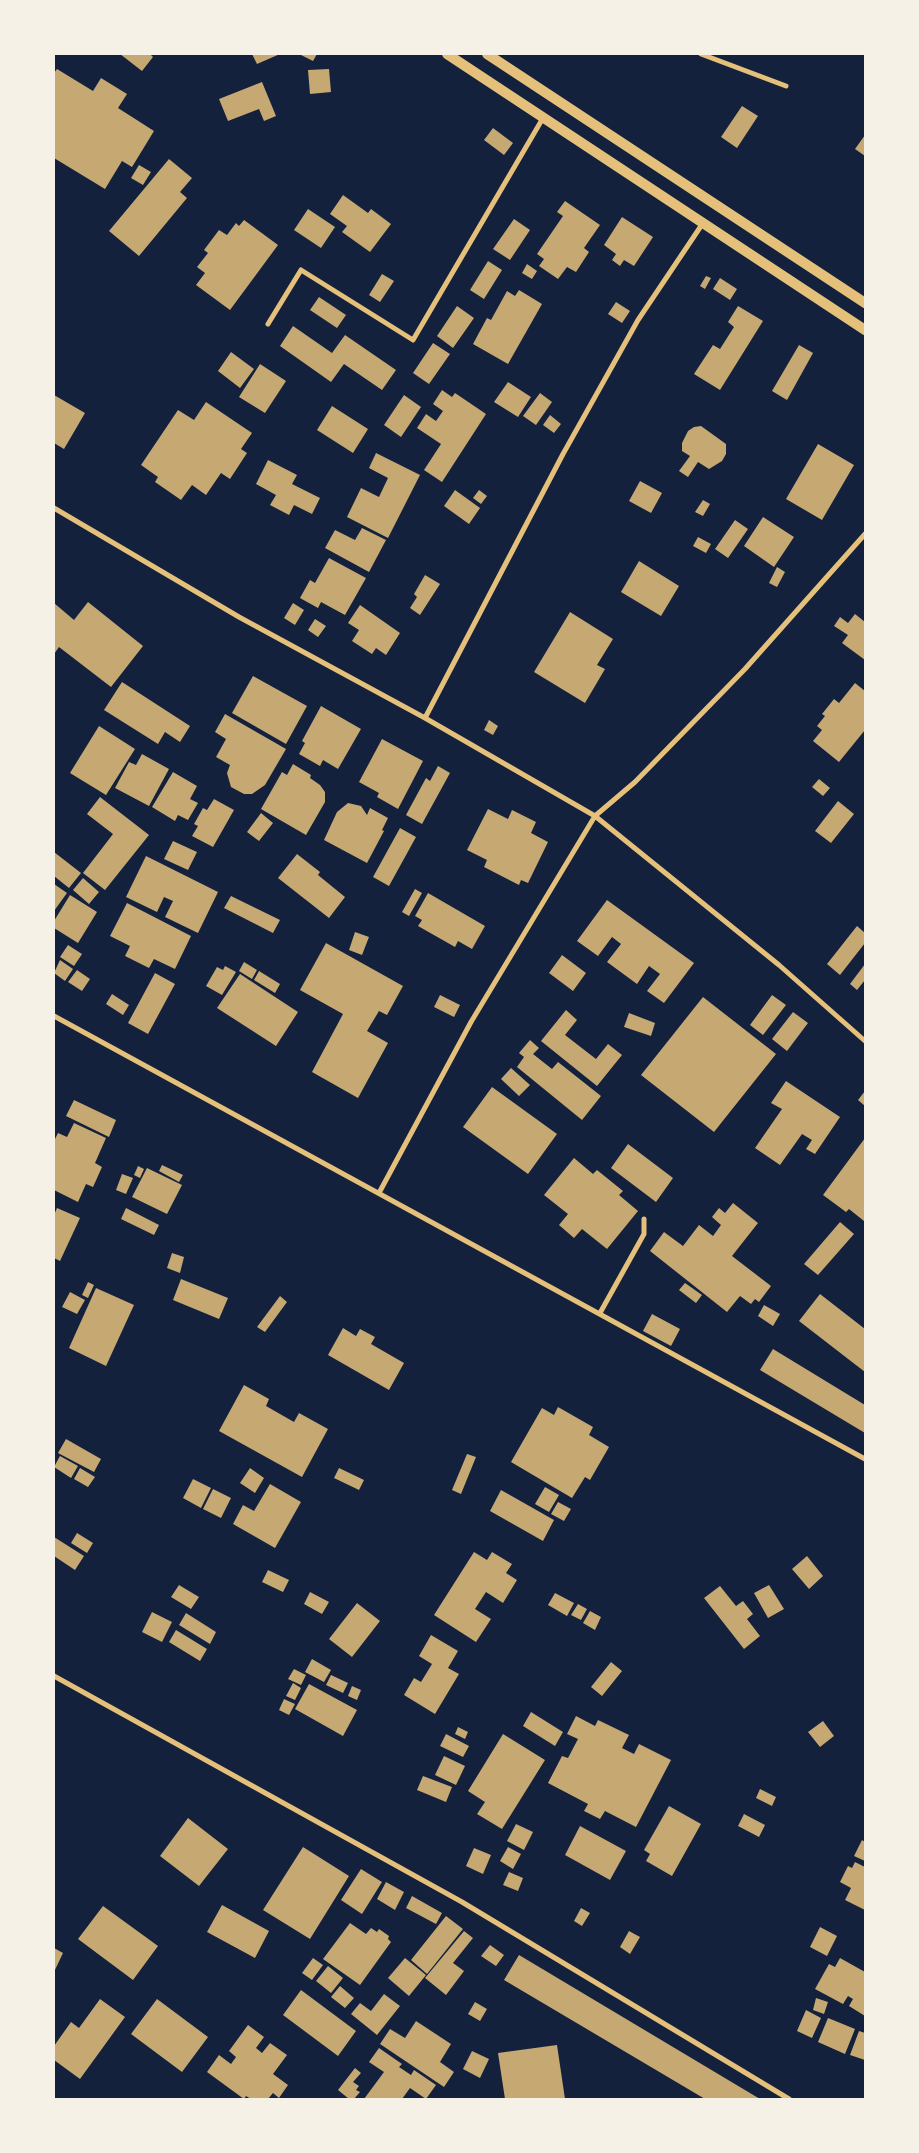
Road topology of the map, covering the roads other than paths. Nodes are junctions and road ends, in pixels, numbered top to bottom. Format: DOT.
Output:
graph roads {
  1 [pos="447,54"];
  2 [pos="487,54"];
  3 [pos="701,54"];
  4 [pos="786,86"];
  5 [pos="543,117"];
  6 [pos="703,223"];
  7 [pos="865,303"];
  8 [pos="268,324"];
  9 [pos="865,330"];
  10 [pos="54,508"];
  11 [pos="865,534"];
  12 [pos="425,718"];
  13 [pos="594,816"];
  14 [pos="54,1016"];
  15 [pos="865,1041"];
  16 [pos="379,1192"];
  17 [pos="644,1219"];
  18 [pos="600,1313"];
  19 [pos="865,1459"];
  20 [pos="54,1676"];
  21 [pos="789,2099"];
  1 -- 5 [label="main road"];
  2 -- 7 [label="main road"];
  3 -- 4 [label="street"];
  5 -- 6 [label="main road"];
  5 -- 8 [label="street"];
  6 -- 9 [label="main road"];
  6 -- 12 [label="street"];
  10 -- 12 [label="street"];
  11 -- 13 [label="street"];
  12 -- 13 [label="street"];
  13 -- 15 [label="street"];
  13 -- 16 [label="street"];
  14 -- 16 [label="street"];
  16 -- 18 [label="street"];
  17 -- 18 [label="street"];
  18 -- 19 [label="street"];
  20 -- 21 [label="street"];
}
